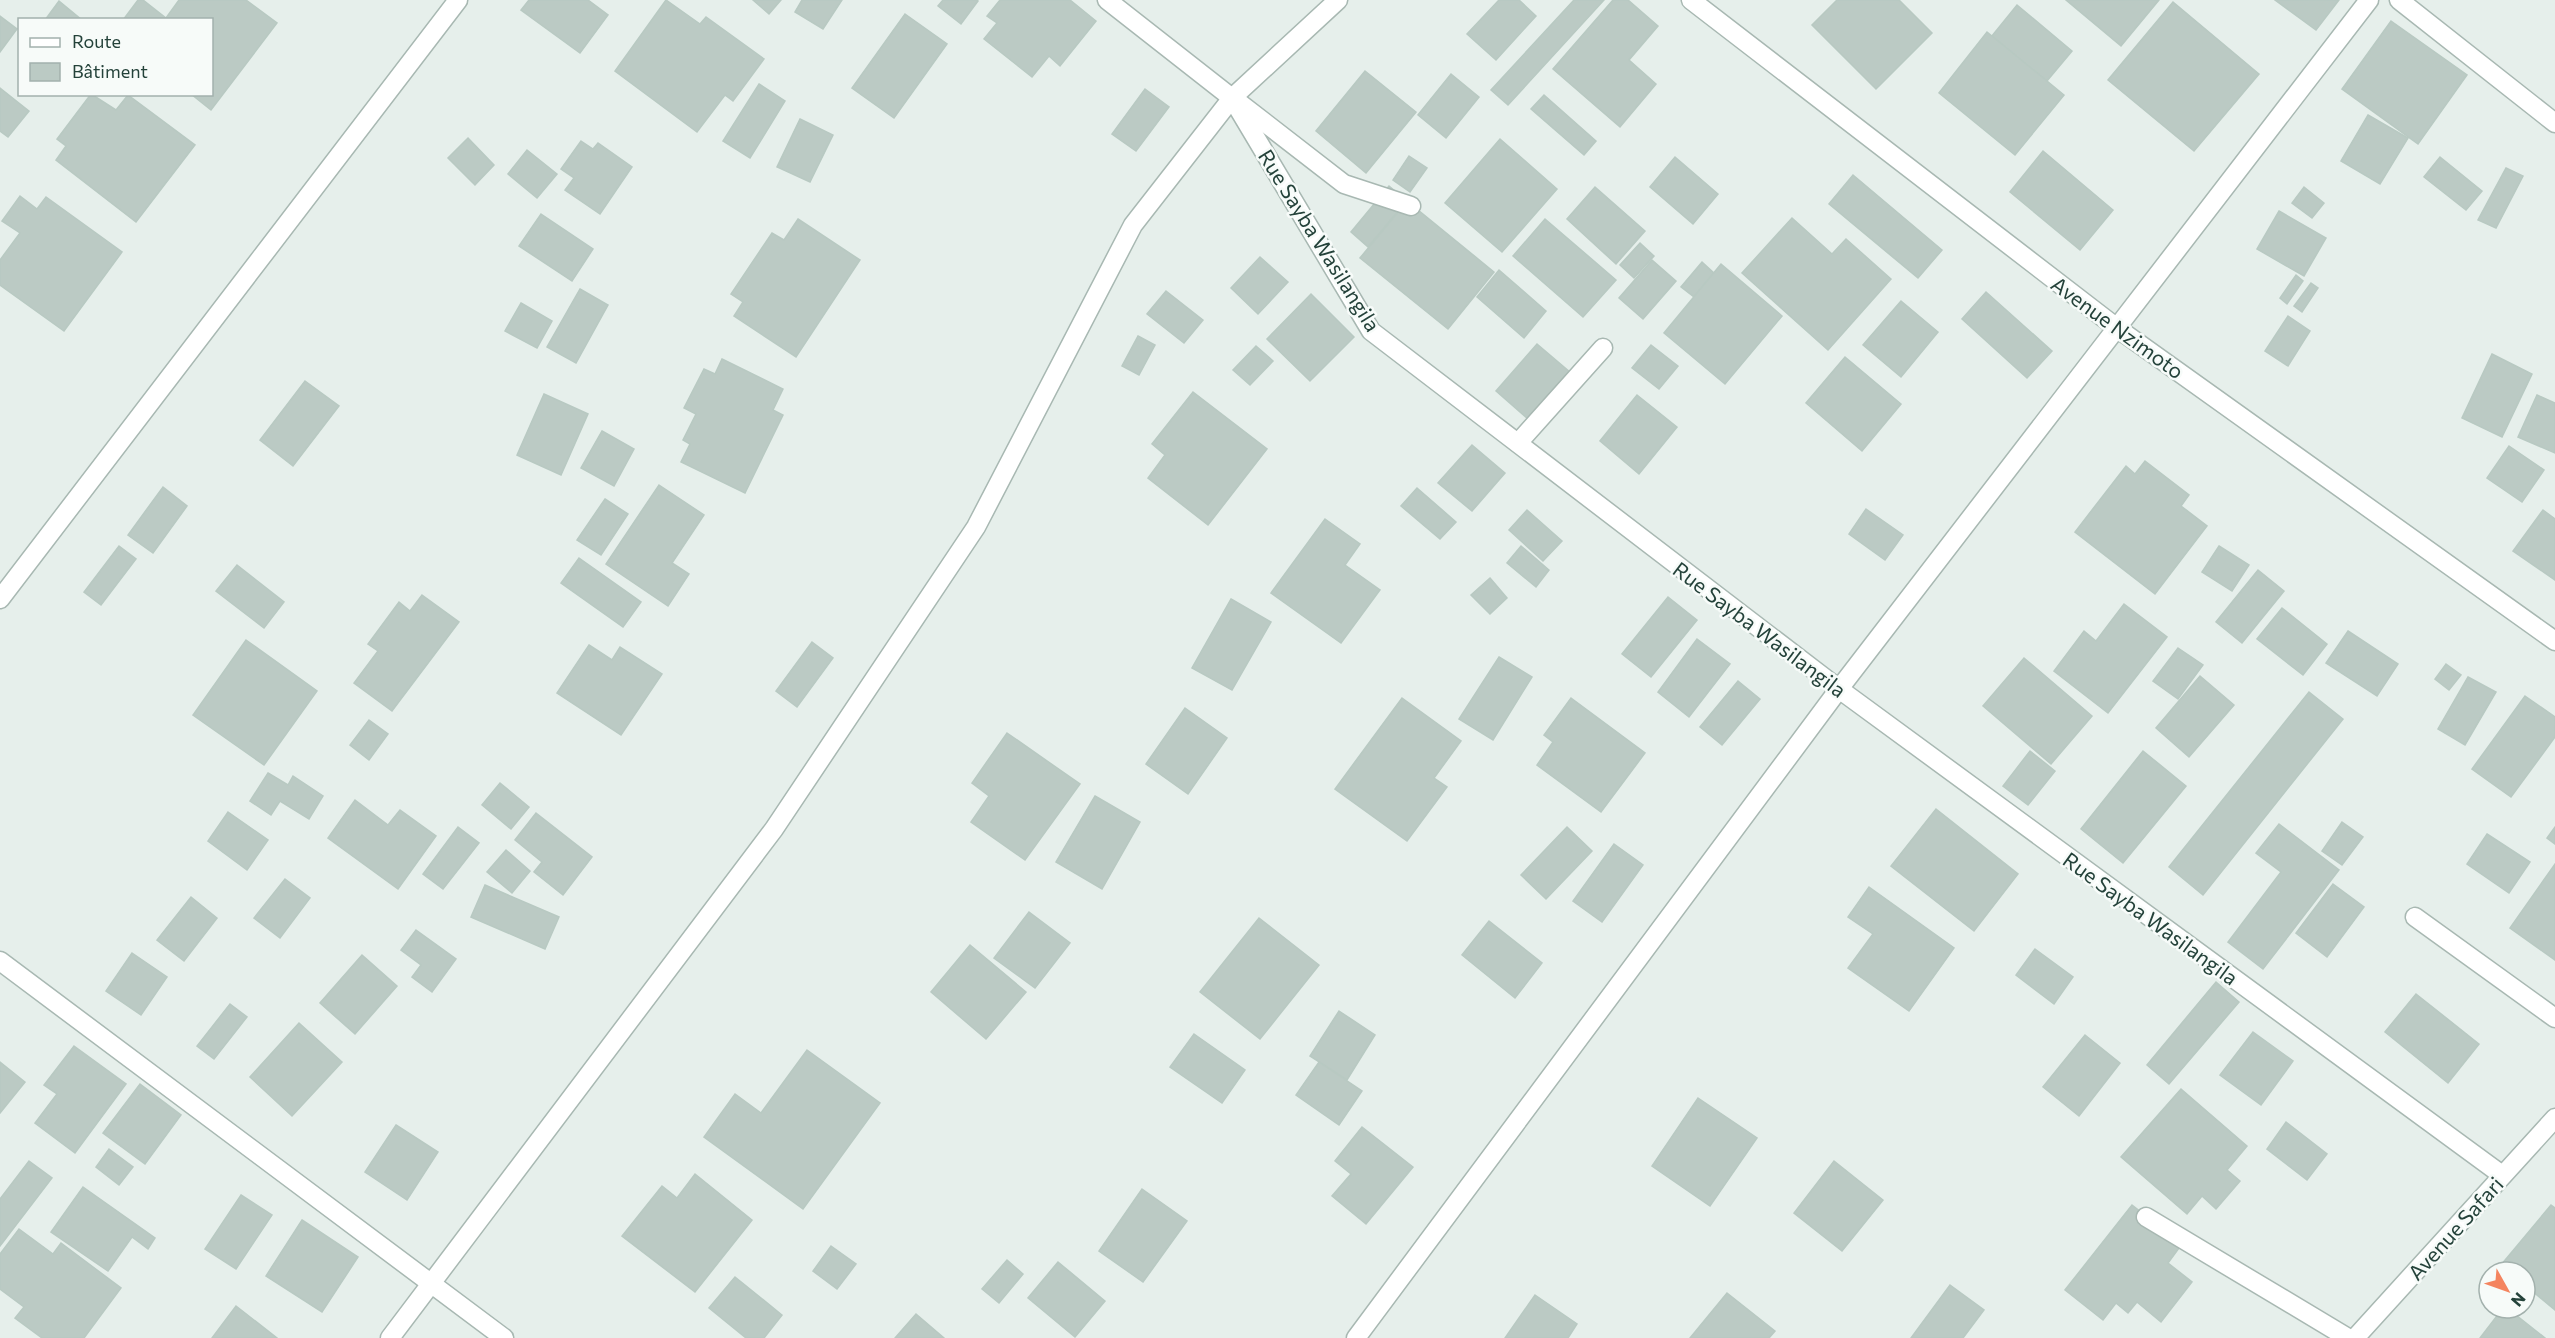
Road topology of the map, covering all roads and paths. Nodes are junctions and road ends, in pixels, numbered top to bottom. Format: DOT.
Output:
graph roads {
  1 [pos="458,0"];
  2 [pos="1107,0"];
  3 [pos="1338,0"];
  4 [pos="1691,0"];
  5 [pos="2369,0"];
  6 [pos="2399,0"];
  7 [pos="1232,98"];
  8 [pos="2555,123"];
  9 [pos="1411,206"];
  10 [pos="2117,328"];
  11 [pos="1603,348"];
  12 [pos="1518,443"];
  13 [pos="0,599"];
  14 [pos="2555,641"];
  15 [pos="1839,689"];
  16 [pos="2415,917"];
  17 [pos="0,961"];
  18 [pos="2555,1018"];
  19 [pos="2555,1118"];
  20 [pos="2502,1175"];
  21 [pos="2146,1217"];
  22 [pos="431,1283"];
  23 [pos="390,1338"];
  24 [pos="504,1338"];
  25 [pos="1356,1338"];
  26 [pos="2348,1338"];
  27 [pos="2355,1338"];
  1 -- 13 [label="street"];
  2 -- 7 [label="street, Rue Sayba Wasilangila"];
  3 -- 7 [label="street"];
  4 -- 10 [label="street, Avenue Nzimoto"];
  5 -- 10 [label="street"];
  6 -- 8 [label="street"];
  7 -- 9 [label="street"];
  7 -- 12 [label="street, Rue Sayba Wasilangila"];
  7 -- 22 [label="street"];
  10 -- 14 [label="street, Avenue Nzimoto"];
  10 -- 15 [label="street"];
  11 -- 12 [label="street"];
  12 -- 15 [label="street, Rue Sayba Wasilangila"];
  15 -- 20 [label="street, Rue Sayba Wasilangila"];
  15 -- 25 [label="street"];
  16 -- 18 [label="street"];
  17 -- 22 [label="street"];
  19 -- 20 [label="street, Avenue Safari"];
  20 -- 27 [label="street, Avenue Safari"];
  21 -- 26 [label="street"];
  22 -- 23 [label="street"];
  22 -- 24 [label="street"];
}
